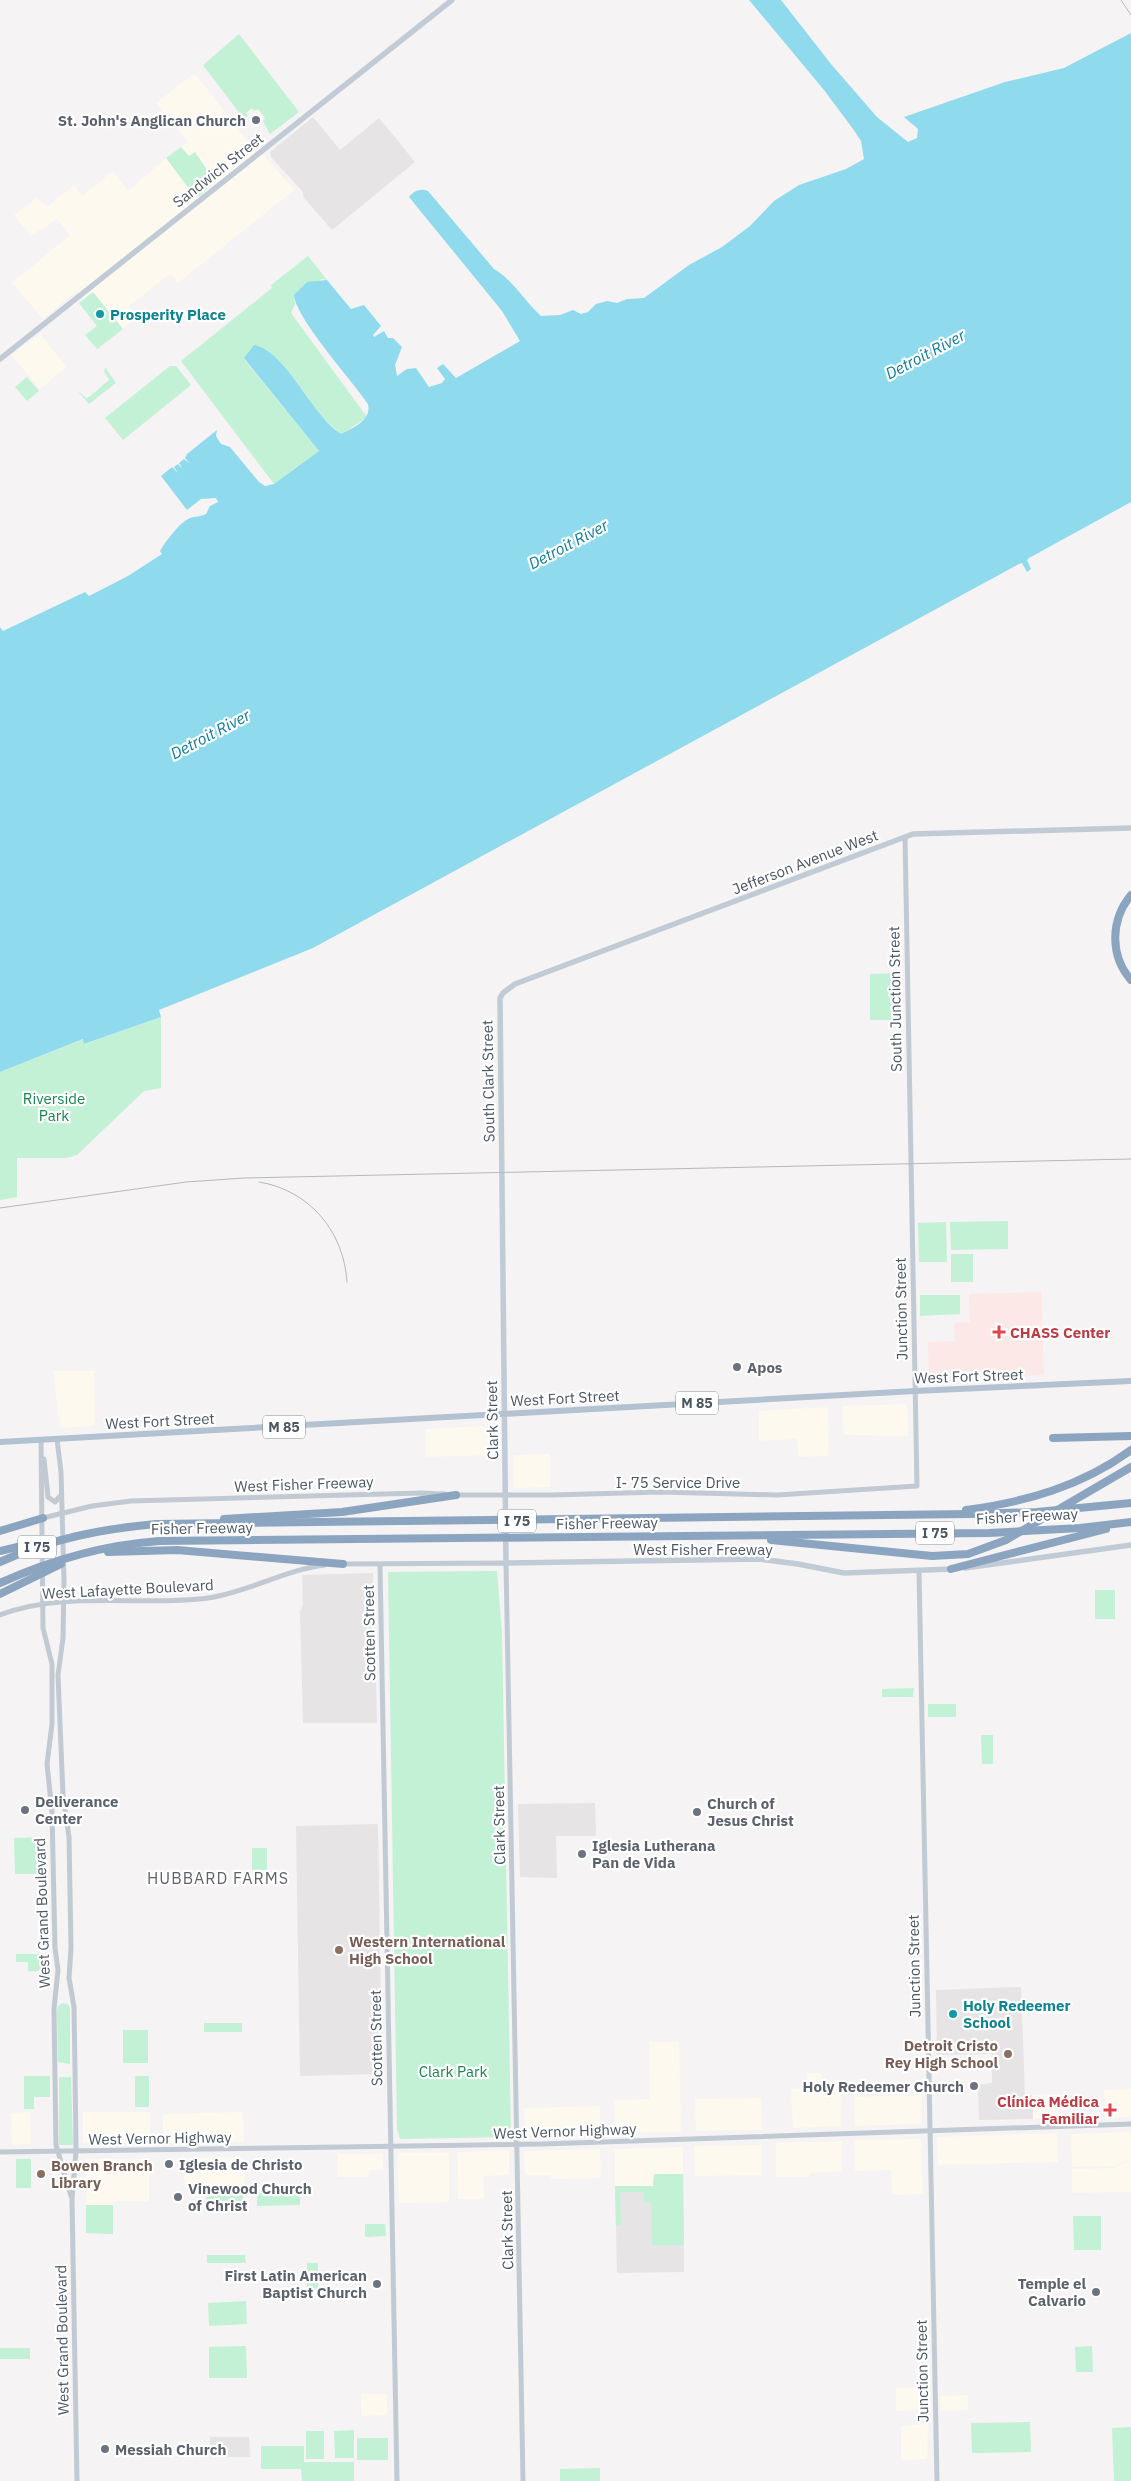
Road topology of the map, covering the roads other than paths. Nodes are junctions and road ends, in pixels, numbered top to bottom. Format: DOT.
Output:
graph roads {
  1 [pos="452,0"];
  2 [pos="0,359"];
  3 [pos="1131,828"];
  4 [pos="905,837"];
  5 [pos="1131,894"];
  6 [pos="1131,980"];
  7 [pos="502,993"];
  8 [pos="911,1161"];
  9 [pos="502,1169"];
  10 [pos="1131,1381"];
  11 [pos="915,1391"];
  12 [pos="504,1414"];
  13 [pos="1131,1436"];
  14 [pos="1053,1438"];
  15 [pos="58,1439"];
  16 [pos="41,1440"];
  17 [pos="0,1442"];
  18 [pos="1131,1450"];
  19 [pos="42,1454"];
  20 [pos="1131,1467"];
  21 [pos="917,1486"];
  22 [pos="62,1494"];
  23 [pos="456,1495"];
  24 [pos="597,1495"];
  25 [pos="506,1496"];
  26 [pos="1131,1503"];
  27 [pos="63,1512"];
  28 [pos="929,1515"];
  29 [pos="42,1522"];
  30 [pos="1131,1522"];
  31 [pos="190,1524"];
  32 [pos="0,1531"];
  33 [pos="76,1535"];
  34 [pos="739,1536"];
  35 [pos="1131,1545"];
  36 [pos="0,1551"];
  37 [pos="82,1554"];
  38 [pos="0,1562"];
  39 [pos="506,1563"];
  40 [pos="343,1564"];
  41 [pos="380,1564"];
  42 [pos="951,1569"];
  43 [pos="919,1571"];
  44 [pos="0,1583"];
  45 [pos="0,1594"];
  46 [pos="64,1602"];
  47 [pos="43,1605"];
  48 [pos="0,1615"];
  49 [pos="52,1714"];
  50 [pos="60,1714"];
  51 [pos="1131,2124"];
  52 [pos="929,2131"];
  53 [pos="518,2145"];
  54 [pos="391,2147"];
  55 [pos="58,2151"];
  56 [pos="76,2151"];
  57 [pos="0,2152"];
  58 [pos="72,2199"];
  59 [pos="77,2481"];
  60 [pos="397,2481"];
  61 [pos="523,2481"];
  62 [pos="936,2481"];
  1 -- 2 [label="main road, Sandwich Street"];
  3 -- 4 [label="main road, Jefferson Avenue West"];
  4 -- 7 [label="main road, Jefferson Avenue West"];
  4 -- 8 [label="street, South Junction Street"];
  5 -- 6 [label="highway"];
  7 -- 9 [label="main road, South Clark Street"];
  8 -- 11 [label="street, Junction Street"];
  9 -- 12 [label="main road, Clark Street"];
  10 -- 11 [label="main road, West Fort Street / M 85"];
  11 -- 12 [label="main road, West Fort Street / M 85"];
  11 -- 21 [label="street, Junction Street"];
  12 -- 15 [label="main road, West Fort Street / M 85"];
  12 -- 25 [label="main road, Clark Street"];
  13 -- 14 [label="highway"];
  15 -- 16 [label="main road, West Fort Street / M 85"];
  15 -- 22 [label="street, West Grand Boulevard"];
  16 -- 17 [label="main road, West Fort Street / M 85"];
  16 -- 19 [label="street, West Grand Boulevard"];
  18 -- 28 [label="highway"];
  19 -- 22 [label="street"];
  19 -- 29 [label="street, West Grand Boulevard"];
  20 -- 34 [label="highway"];
  21 -- 24 [label="street, I- 75 Service Drive"];
  22 -- 27 [label="street, West Grand Boulevard"];
  23 -- 25 [label="street, West Fisher Freeway"];
  23 -- 27 [label="street, West Fisher Freeway"];
  23 -- 31 [label="highway"];
  24 -- 25 [label="street, West Fisher Freeway"];
  25 -- 39 [label="main road, Clark Street"];
  26 -- 28 [label="highway, Fisher Freeway / I 75"];
  27 -- 29 [label="street, West Fisher Freeway"];
  27 -- 46 [label="street, West Grand Boulevard"];
  28 -- 31 [label="highway, Fisher Freeway / I 75"];
  29 -- 32 [label="highway"];
  29 -- 47 [label="street, West Grand Boulevard"];
  30 -- 34 [label="highway, Fisher Freeway / I 75"];
  30 -- 42 [label="highway"];
  31 -- 33 [label="highway, Fisher Freeway / I 75"];
  33 -- 36 [label="highway"];
  33 -- 38 [label="highway, Fisher Freeway / I 75"];
  34 -- 37 [label="highway, Fisher Freeway / I 75"];
  35 -- 42 [label="main road, West Fisher Freeway"];
  37 -- 40 [label="highway"];
  37 -- 44 [label="highway, Fisher Freeway / I 75"];
  37 -- 45 [label="highway"];
  39 -- 41 [label="street, West Fisher Freeway"];
  39 -- 43 [label="main road, West Fisher Freeway"];
  39 -- 53 [label="street, Clark Street"];
  40 -- 41 [label="street, West Fisher Freeway"];
  40 -- 46 [label="street, West Lafayette Boulevard"];
  41 -- 54 [label="street, Scotten Street"];
  42 -- 43 [label="main road, West Fisher Freeway"];
  43 -- 52 [label="street, Junction Street"];
  46 -- 47 [label="street, West Lafayette Boulevard"];
  46 -- 50 [label="street, West Grand Boulevard"];
  47 -- 48 [label="street, West Lafayette Boulevard"];
  47 -- 49 [label="street, West Grand Boulevard"];
  49 -- 50 [label="street"];
  49 -- 55 [label="street, West Grand Boulevard"];
  50 -- 56 [label="street, West Grand Boulevard"];
  51 -- 52 [label="street, West Vernor Highway"];
  52 -- 53 [label="street, West Vernor Highway"];
  52 -- 62 [label="street, Junction Street"];
  53 -- 54 [label="street, West Vernor Highway"];
  53 -- 61 [label="street, Clark Street"];
  54 -- 56 [label="street, West Vernor Highway"];
  54 -- 60 [label="street, Scotten Street"];
  55 -- 56 [label="street, West Vernor Highway"];
  55 -- 57 [label="street, West Vernor Highway"];
  55 -- 58 [label="street, West Grand Boulevard"];
  56 -- 58 [label="street, West Grand Boulevard"];
  58 -- 59 [label="street, West Grand Boulevard"];
}
